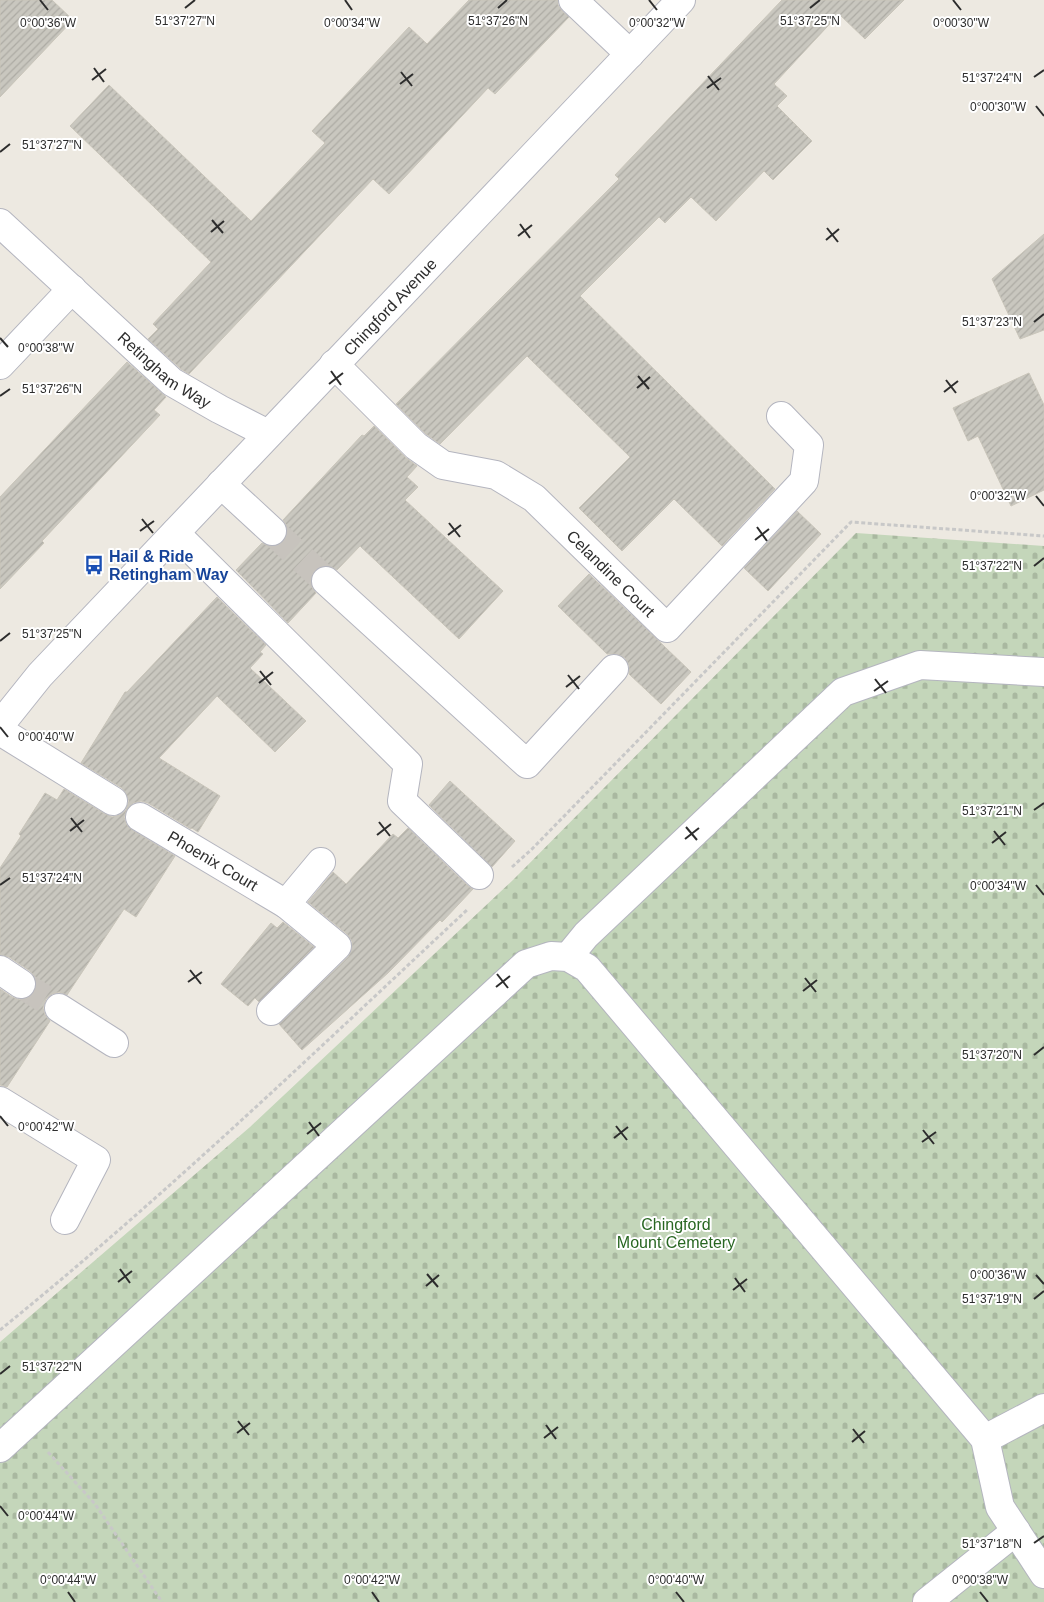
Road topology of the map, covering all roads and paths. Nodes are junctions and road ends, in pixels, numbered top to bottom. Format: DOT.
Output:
graph roads {
  1 [pos="573,0"];
  2 [pos="680,0"];
  3 [pos="630,54"];
  4 [pos="0,223"];
  5 [pos="72,289"];
  6 [pos="334,364"];
  7 [pos="0,365"];
  8 [pos="781,416"];
  9 [pos="268,434"];
  10 [pos="221,484"];
  11 [pos="272,531"];
  12 [pos="175,533"];
  13 [pos="326,581"];
  14 [pos="614,669"];
  15 [pos="1044,672"];
  16 [pos="0,724"];
  17 [pos="0,731"];
  18 [pos="113,801"];
  19 [pos="140,817"];
  20 [pos="321,862"];
  21 [pos="479,875"];
  22 [pos="286,904"];
  23 [pos="568,957"];
  24 [pos="59,1008"];
  25 [pos="271,1011"];
  26 [pos="114,1044"];
  27 [pos="0,1101"];
  28 [pos="65,1220"];
  29 [pos="1044,1408"];
  30 [pos="24,1425"];
  31 [pos="985,1439"];
  32 [pos="0,1448"];
  33 [pos="1016,1531"];
  34 [pos="1044,1574"];
  35 [pos="162,1602"];
  36 [pos="927,1602"];
  1 -- 3 [label="street"];
  2 -- 3 [label="street, Chingford Avenue"];
  3 -- 6 [label="street, Chingford Avenue"];
  4 -- 5 [label="street, Retingham Way"];
  5 -- 7 [label="street"];
  5 -- 9 [label="street, Retingham Way"];
  6 -- 8 [label="street, Celandine Court"];
  6 -- 9 [label="street, Chingford Avenue"];
  9 -- 10 [label="street, Chingford Avenue"];
  10 -- 11 [label="street"];
  10 -- 12 [label="street, Chingford Avenue"];
  12 -- 16 [label="street, Chingford Avenue"];
  12 -- 21 [label="street"];
  13 -- 14 [label="street"];
  15 -- 23 [label="street"];
  17 -- 18 [label="street"];
  19 -- 22 [label="street, Phoenix Court"];
  20 -- 22 [label="street"];
  22 -- 25 [label="street, Phoenix Court"];
  23 -- 30 [label="street"];
  23 -- 31 [label="street"];
  24 -- 26 [label="street"];
  27 -- 28 [label="street"];
  29 -- 31 [label="street"];
  30 -- 32 [label="street"];
  30 -- 35 [label="path"];
  31 -- 33 [label="street"];
  33 -- 34 [label="street"];
  33 -- 36 [label="street"];
}
